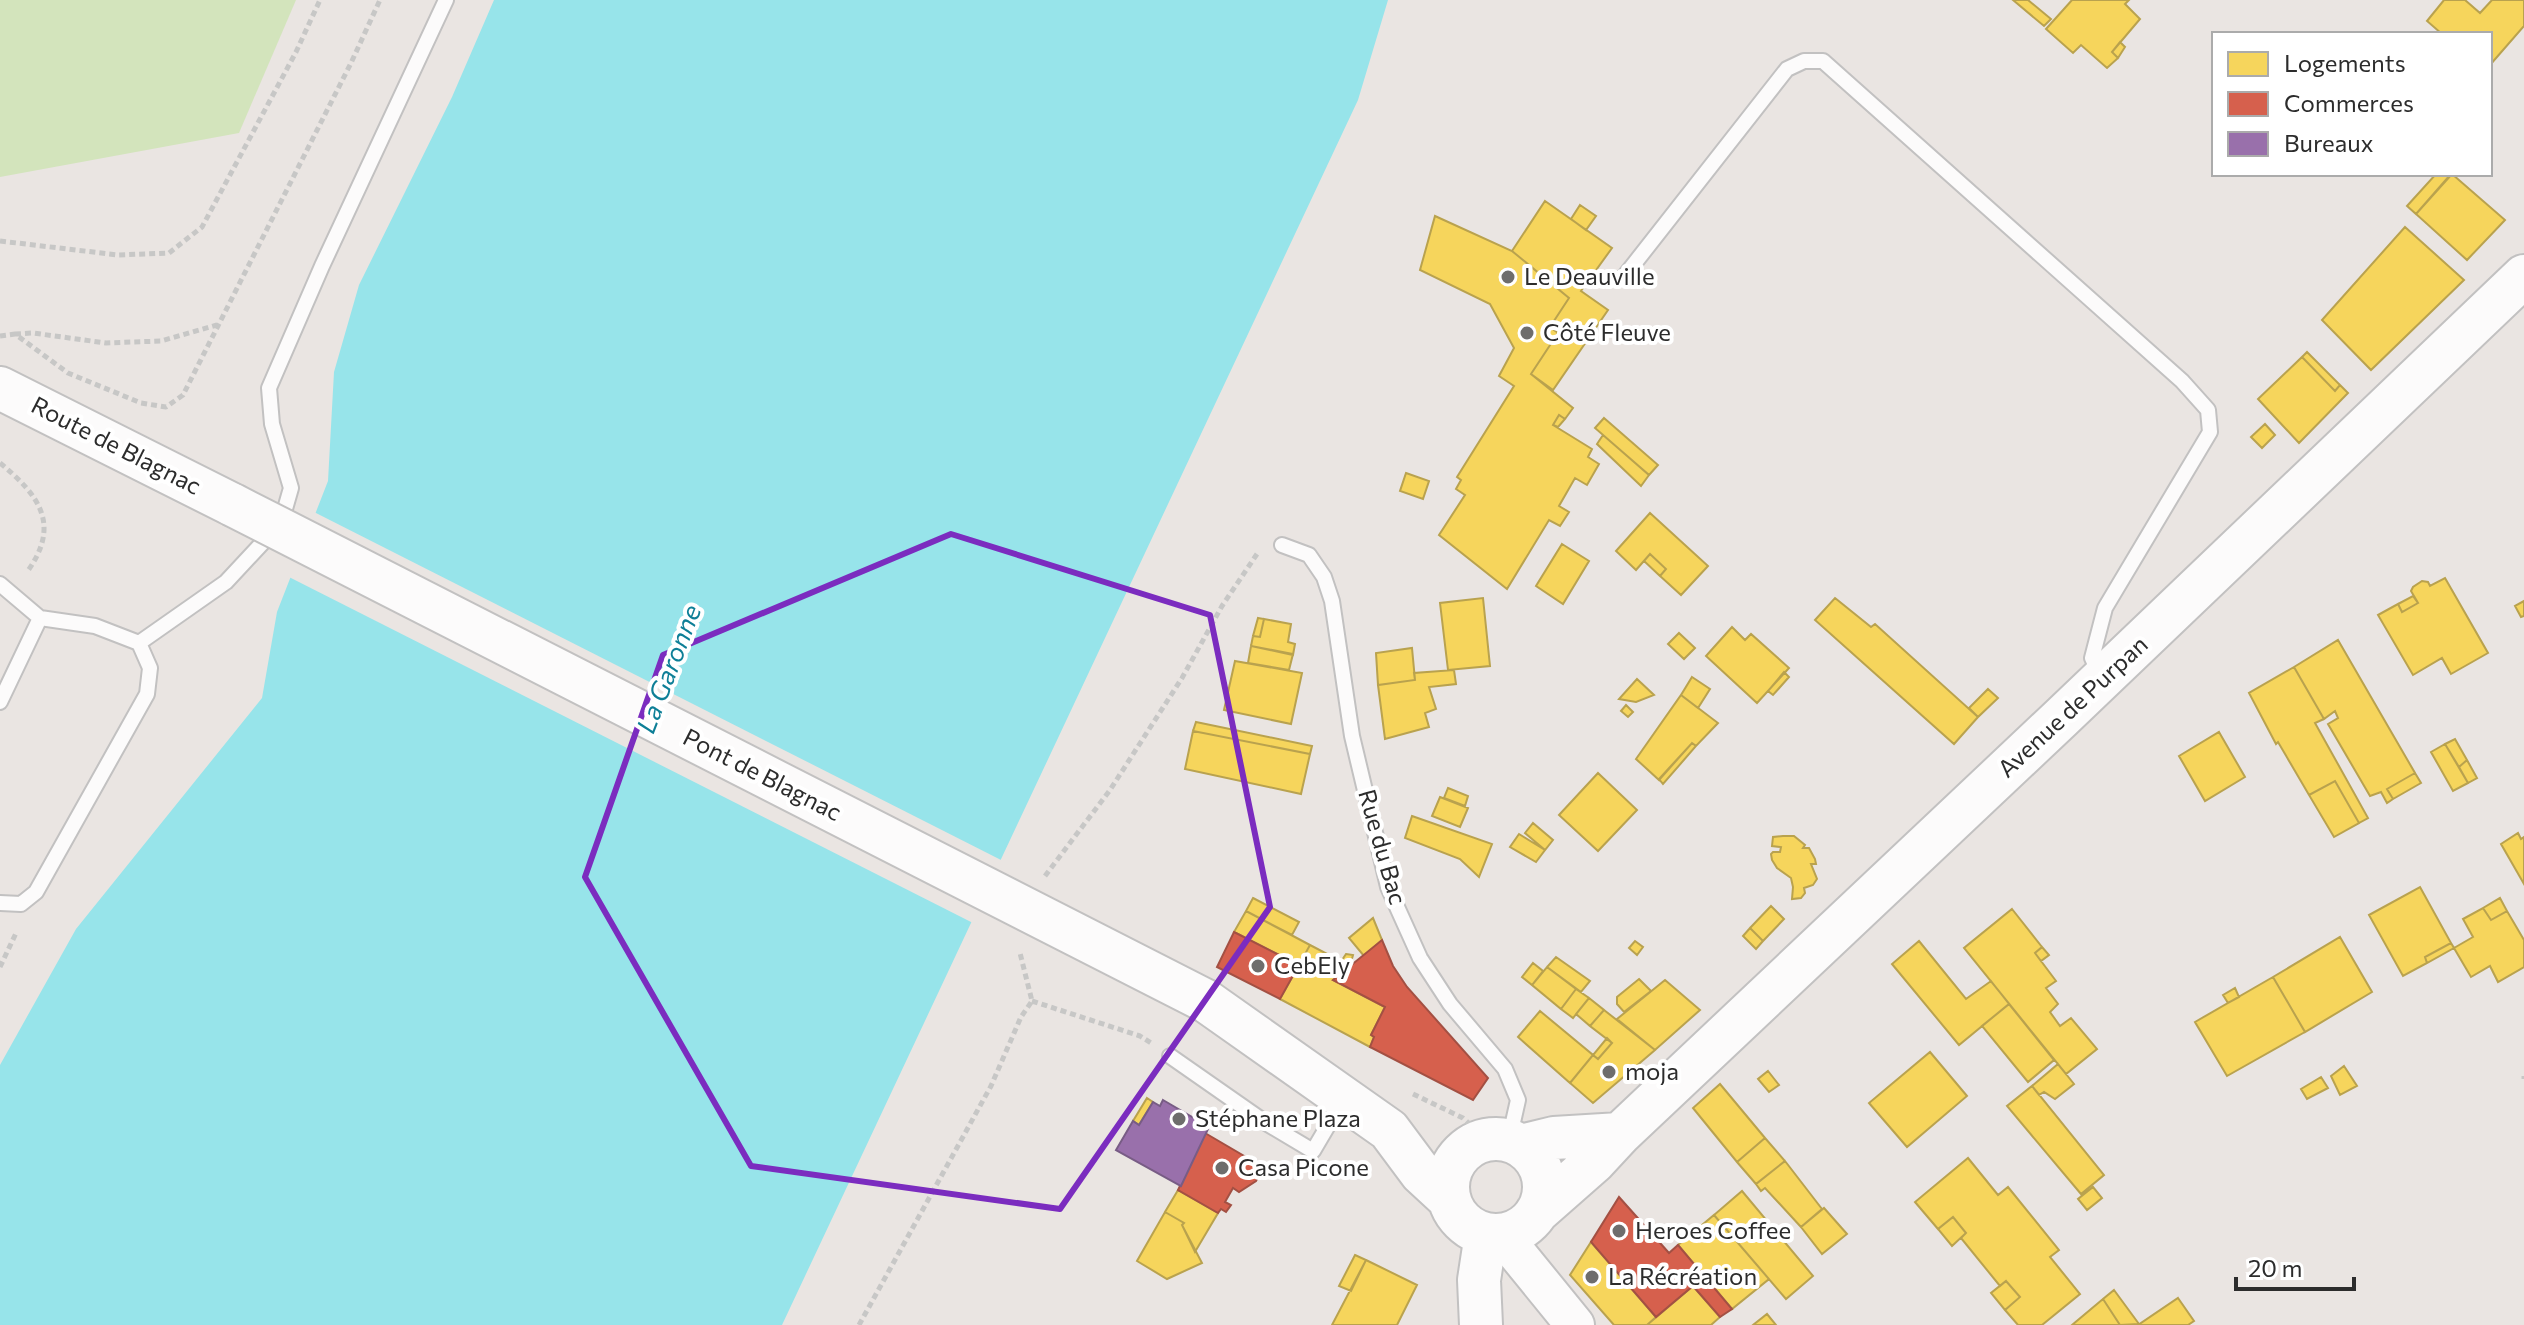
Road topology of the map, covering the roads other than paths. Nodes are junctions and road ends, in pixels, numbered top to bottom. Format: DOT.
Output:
graph roads {
  1 [pos="446,0"];
  2 [pos="2524,276"];
  3 [pos="1623,278"];
  4 [pos="0,388"];
  5 [pos="233,505"];
  6 [pos="1282,545"];
  7 [pos="6,588"];
  8 [pos="40,618"];
  9 [pos="139,643"];
  10 [pos="2102,679"];
  11 [pos="0,702"];
  12 [pos="0,903"];
  13 [pos="1170,1056"];
  14 [pos="1343,1099"];
  15 [pos="1389,1130"];
  16 [pos="1620,1134"];
  17 [pos="1500,1142"];
  18 [pos="1447,1197"];
  19 [pos="1536,1213"];
  20 [pos="1493,1234"];
  21 [pos="1481,1325"];
  22 [pos="1575,1325"];
  1 -- 9 [label="lane"];
  2 -- 10 [label="main road, Avenue de Purpan"];
  3 -- 10 [label="lane"];
  4 -- 5 [label="main road, Route de Blagnac"];
  5 -- 14 [label="main road, Pont de Blagnac, bridge"];
  6 -- 17 [label="lane, Rue du Bac"];
  7 -- 8 [label="lane"];
  8 -- 9 [label="lane"];
  8 -- 11 [label="lane"];
  9 -- 12 [label="lane"];
  10 -- 16 [label="main road, Avenue de Purpan"];
  13 -- 14 [label="lane"];
  14 -- 15 [label="main road, Pont de Blagnac"];
  15 -- 17 [label="main road"];
  15 -- 18 [label="main road"];
  16 -- 17 [label="main road"];
  16 -- 19 [label="main road, Avenue de Purpan"];
  17 -- 18 [label="main road"];
  17 -- 19 [label="main road"];
  18 -- 20 [label="main road"];
  19 -- 20 [label="main road"];
  20 -- 21 [label="main road"];
  20 -- 22 [label="street"];
}
